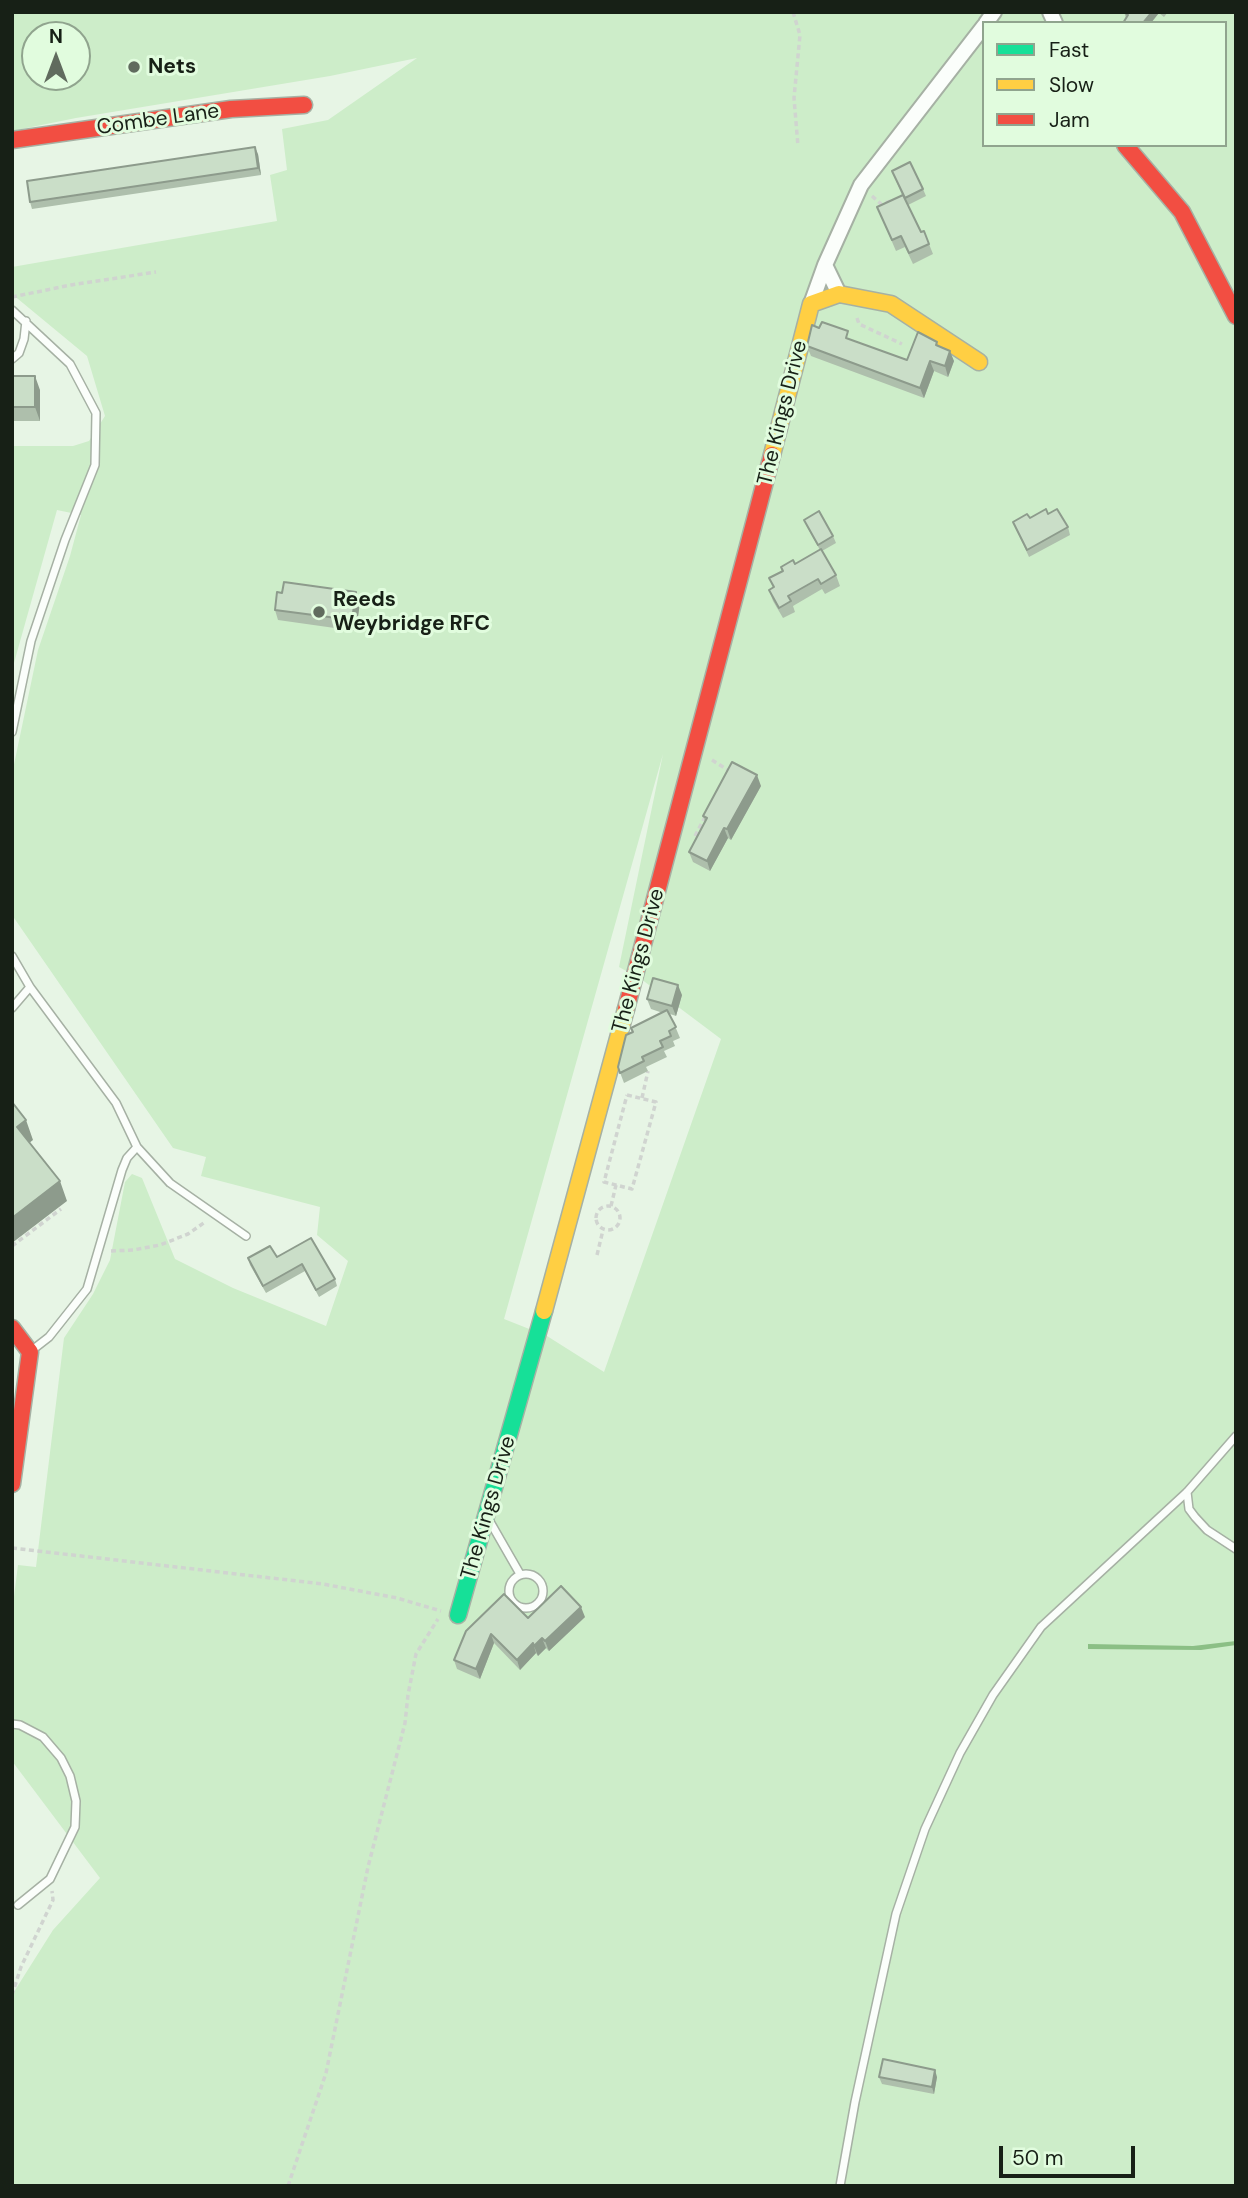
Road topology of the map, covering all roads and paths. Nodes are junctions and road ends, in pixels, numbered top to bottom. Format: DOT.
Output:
graph roads {
  1 [pos="793,12"];
  2 [pos="982,28"];
  3 [pos="304,105"];
  4 [pos="12,140"];
  5 [pos="798,146"];
  6 [pos="1127,147"];
  7 [pos="861,185"];
  8 [pos="897,199"];
  9 [pos="825,265"];
  10 [pos="156,272"];
  11 [pos="845,295"];
  12 [pos="12,297"];
  13 [pos="811,304"];
  14 [pos="12,310"];
  15 [pos="1236,316"];
  16 [pos="26,321"];
  17 [pos="902,344"];
  18 [pos="12,359"];
  19 [pos="979,362"];
  20 [pos="12,732"];
  21 [pos="695,750"];
  22 [pos="723,780"];
  23 [pos="706,813"];
  24 [pos="671,841"];
  25 [pos="12,956"];
  26 [pos="30,988"];
  27 [pos="12,1008"];
  28 [pos="648,1072"];
  29 [pos="642,1098"];
  30 [pos="137,1147"];
  31 [pos="615,1185"];
  32 [pos="611,1206"];
  33 [pos="61,1209"];
  34 [pos="215,1214"];
  35 [pos="603,1230"];
  36 [pos="246,1236"];
  37 [pos="12,1246"];
  38 [pos="98,1251"];
  39 [pos="597,1255"];
  40 [pos="12,1328"];
  41 [pos="30,1352"];
  42 [pos="17,1411"];
  43 [pos="1236,1436"];
  44 [pos="12,1484"];
  45 [pos="1186,1492"];
  46 [pos="487,1517"];
  47 [pos="12,1548"];
  48 [pos="1236,1549"];
  49 [pos="520,1574"];
  50 [pos="458,1615"];
  51 [pos="12,1724"];
  52 [pos="50,1878"];
  53 [pos="18,1905"];
  54 [pos="12,1995"];
  55 [pos="288,2186"];
  56 [pos="840,2186"];
  1 -- 5 [label="path"];
  2 -- 7 [label="street, The Kings Drive"];
  3 -- 4 [label="street, Combe Lane"];
  6 -- 15 [label="street"];
  7 -- 8 [label="path"];
  7 -- 9 [label="street, The Kings Drive"];
  9 -- 11 [label="street"];
  9 -- 13 [label="street, The Kings Drive"];
  10 -- 12 [label="path"];
  11 -- 13 [label="street"];
  11 -- 17 [label="path"];
  11 -- 19 [label="street"];
  13 -- 21 [label="street, The Kings Drive"];
  14 -- 16 [label="lane"];
  16 -- 18 [label="lane"];
  16 -- 20 [label="lane"];
  21 -- 22 [label="path"];
  21 -- 24 [label="street, The Kings Drive"];
  23 -- 24 [label="path"];
  24 -- 46 [label="street, The Kings Drive"];
  25 -- 26 [label="lane"];
  26 -- 27 [label="lane"];
  26 -- 30 [label="lane"];
  28 -- 29 [label="path"];
  29 -- 31 [label="path"];
  29 -- 31 [label="path"];
  30 -- 34 [label="lane"];
  30 -- 38 [label="lane"];
  31 -- 32 [label="path"];
  32 -- 35 [label="path"];
  32 -- 35 [label="path"];
  33 -- 37 [label="path"];
  34 -- 36 [label="lane"];
  34 -- 38 [label="path"];
  35 -- 39 [label="path"];
  38 -- 41 [label="lane"];
  40 -- 41 [label="street"];
  41 -- 42 [label="street"];
  42 -- 44 [label="street"];
  43 -- 45 [label="lane"];
  45 -- 48 [label="lane"];
  45 -- 56 [label="lane"];
  46 -- 49 [label="lane"];
  46 -- 50 [label="street, The Kings Drive"];
  47 -- 55 [label="path"];
  49 -- 49 [label="lane"];
  51 -- 52 [label="lane"];
  52 -- 53 [label="lane"];
  52 -- 54 [label="path"];
}
